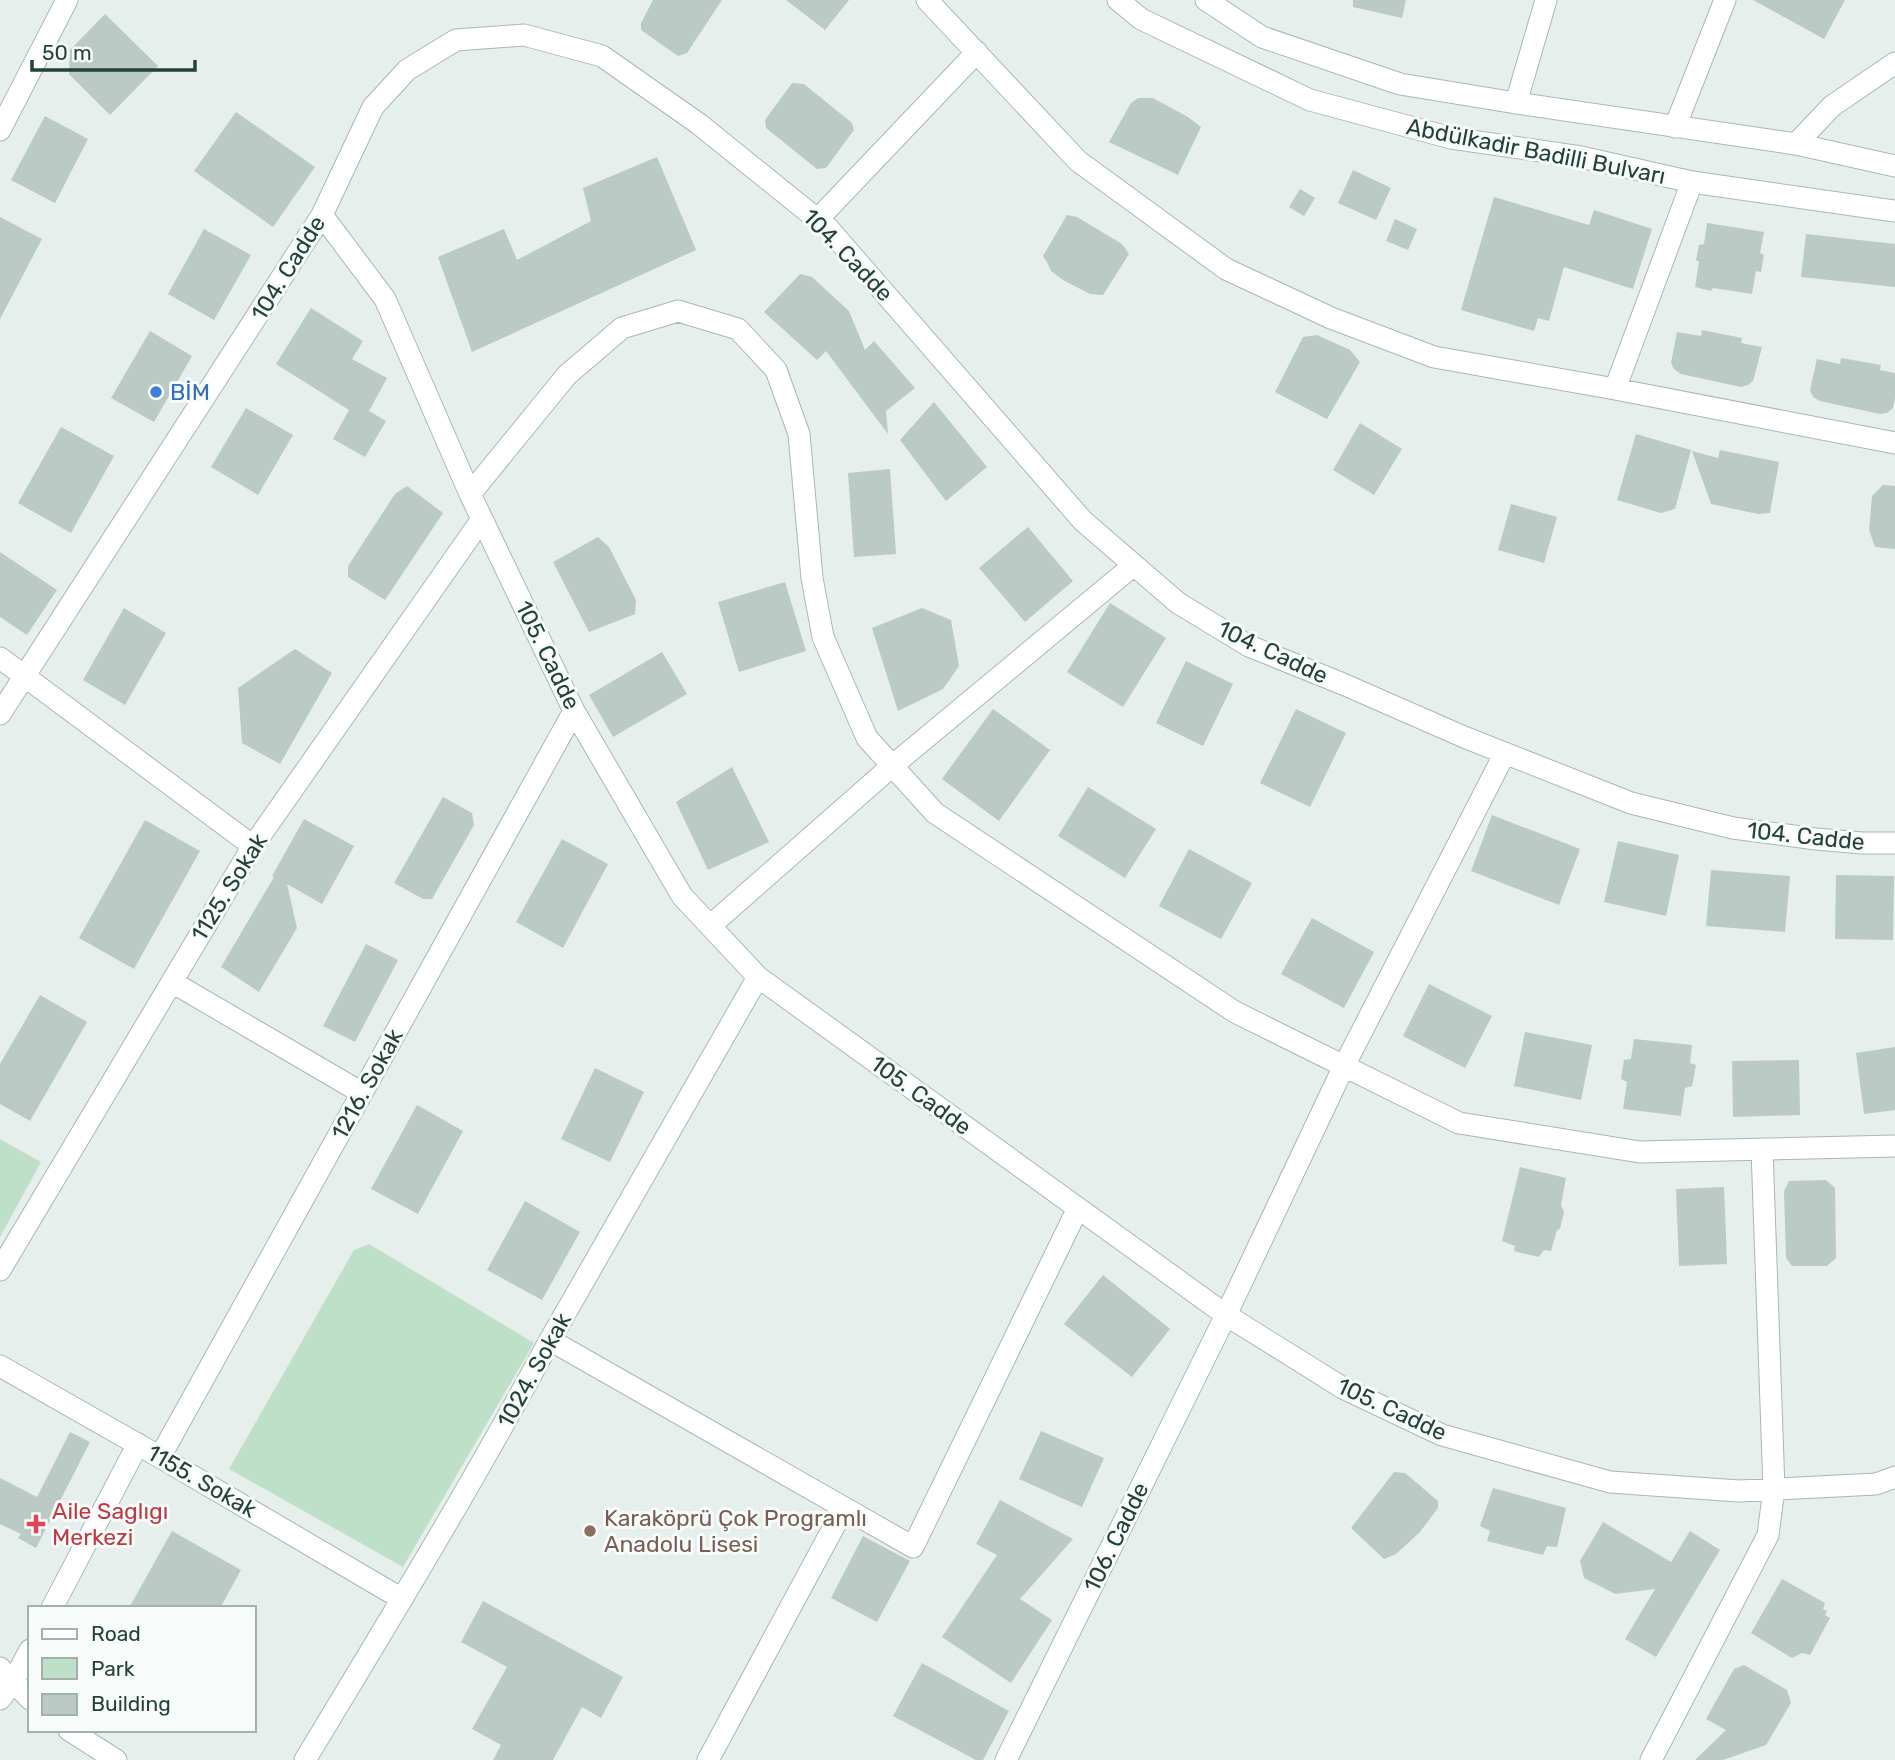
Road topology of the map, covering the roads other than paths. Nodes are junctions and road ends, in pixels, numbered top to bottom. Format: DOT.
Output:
graph roads {
  1 [pos="67,0"];
  2 [pos="928,0"];
  3 [pos="1118,0"];
  4 [pos="1206,0"];
  5 [pos="1546,0"];
  6 [pos="1725,0"];
  7 [pos="977,52"];
  8 [pos="1895,63"];
  9 [pos="1516,103"];
  10 [pos="1675,127"];
  11 [pos="0,130"];
  12 [pos="1796,145"];
  13 [pos="1895,166"];
  14 [pos="1692,182"];
  15 [pos="1895,211"];
  16 [pos="322,215"];
  17 [pos="817,219"];
  18 [pos="1615,389"];
  19 [pos="1895,443"];
  20 [pos="470,494"];
  21 [pos="482,519"];
  22 [pos="1134,565"];
  23 [pos="0,658"];
  24 [pos="24,677"];
  25 [pos="575,711"];
  26 [pos="0,713"];
  27 [pos="1505,753"];
  28 [pos="892,766"];
  29 [pos="1895,843"];
  30 [pos="253,846"];
  31 [pos="710,926"];
  32 [pos="758,977"];
  33 [pos="172,982"];
  34 [pos="1344,1066"];
  35 [pos="362,1093"];
  36 [pos="1895,1146"];
  37 [pos="1762,1149"];
  38 [pos="1078,1208"];
  39 [pos="0,1270"];
  40 [pos="1226,1315"];
  41 [pos="550,1340"];
  42 [pos="0,1366"];
  43 [pos="138,1444"];
  44 [pos="160,1457"];
  45 [pos="1895,1478"];
  46 [pos="1774,1489"];
  47 [pos="844,1508"];
  48 [pos="402,1599"];
  49 [pos="53,1606"];
  50 [pos="28,1652"];
  51 [pos="7,1675"];
  52 [pos="28,1697"];
  53 [pos="0,1699"];
  54 [pos="72,1732"];
  55 [pos="116,1760"];
  56 [pos="305,1760"];
  57 [pos="708,1760"];
  58 [pos="1006,1760"];
  59 [pos="1651,1760"];
  1 -- 11 [label="street"];
  2 -- 7 [label="street"];
  3 -- 14 [label="street, Abdülkadir Badilli Bulvarı"];
  4 -- 9 [label="street, Abdülkadir Badilli Bulvarı"];
  5 -- 9 [label="street"];
  6 -- 10 [label="street"];
  7 -- 17 [label="street"];
  7 -- 18 [label="street"];
  8 -- 12 [label="street"];
  9 -- 10 [label="street, Abdülkadir Badilli Bulvarı"];
  10 -- 12 [label="street, Abdülkadir Badilli Bulvarı"];
  12 -- 13 [label="street, Abdülkadir Badilli Bulvarı"];
  14 -- 15 [label="street, Abdülkadir Badilli Bulvarı"];
  14 -- 18 [label="street"];
  16 -- 17 [label="street, 104. Cadde"];
  16 -- 20 [label="street, 105. Cadde"];
  16 -- 24 [label="street, 104. Cadde"];
  17 -- 22 [label="street, 104. Cadde"];
  18 -- 19 [label="street"];
  20 -- 21 [label="street, 105. Cadde"];
  20 -- 28 [label="street"];
  21 -- 25 [label="street, 105. Cadde"];
  21 -- 30 [label="street, 1125. Sokak"];
  22 -- 27 [label="street, 104. Cadde"];
  22 -- 28 [label="street"];
  23 -- 24 [label="street"];
  24 -- 26 [label="street, 104. Cadde"];
  24 -- 30 [label="street"];
  25 -- 31 [label="street, 105. Cadde"];
  25 -- 35 [label="street, 1216. Sokak"];
  27 -- 29 [label="street, 104. Cadde"];
  27 -- 34 [label="street, 106. Cadde"];
  28 -- 31 [label="street"];
  28 -- 34 [label="street"];
  30 -- 33 [label="street, 1125. Sokak"];
  31 -- 32 [label="street, 105. Cadde"];
  32 -- 38 [label="street, 105. Cadde"];
  32 -- 41 [label="street, 1024. Sokak"];
  33 -- 35 [label="street"];
  33 -- 39 [label="street, 1125. Sokak"];
  34 -- 37 [label="street"];
  34 -- 40 [label="street, 106. Cadde"];
  35 -- 44 [label="street, 1216. Sokak"];
  36 -- 37 [label="street"];
  37 -- 46 [label="street"];
  38 -- 40 [label="street, 105. Cadde"];
  38 -- 47 [label="street"];
  40 -- 46 [label="street, 105. Cadde"];
  40 -- 58 [label="street, 106. Cadde"];
  41 -- 47 [label="street"];
  41 -- 48 [label="street, 1024. Sokak"];
  42 -- 43 [label="street, 1155. Sokak"];
  43 -- 44 [label="street, 1155. Sokak"];
  43 -- 49 [label="street"];
  44 -- 48 [label="street, 1155. Sokak"];
  45 -- 46 [label="street, 105. Cadde"];
  46 -- 59 [label="street"];
  47 -- 57 [label="street"];
  48 -- 56 [label="street, 1024. Sokak"];
  50 -- 51 [label="street"];
  51 -- 52 [label="street"];
  51 -- 53 [label="street"];
  54 -- 55 [label="street"];
}
